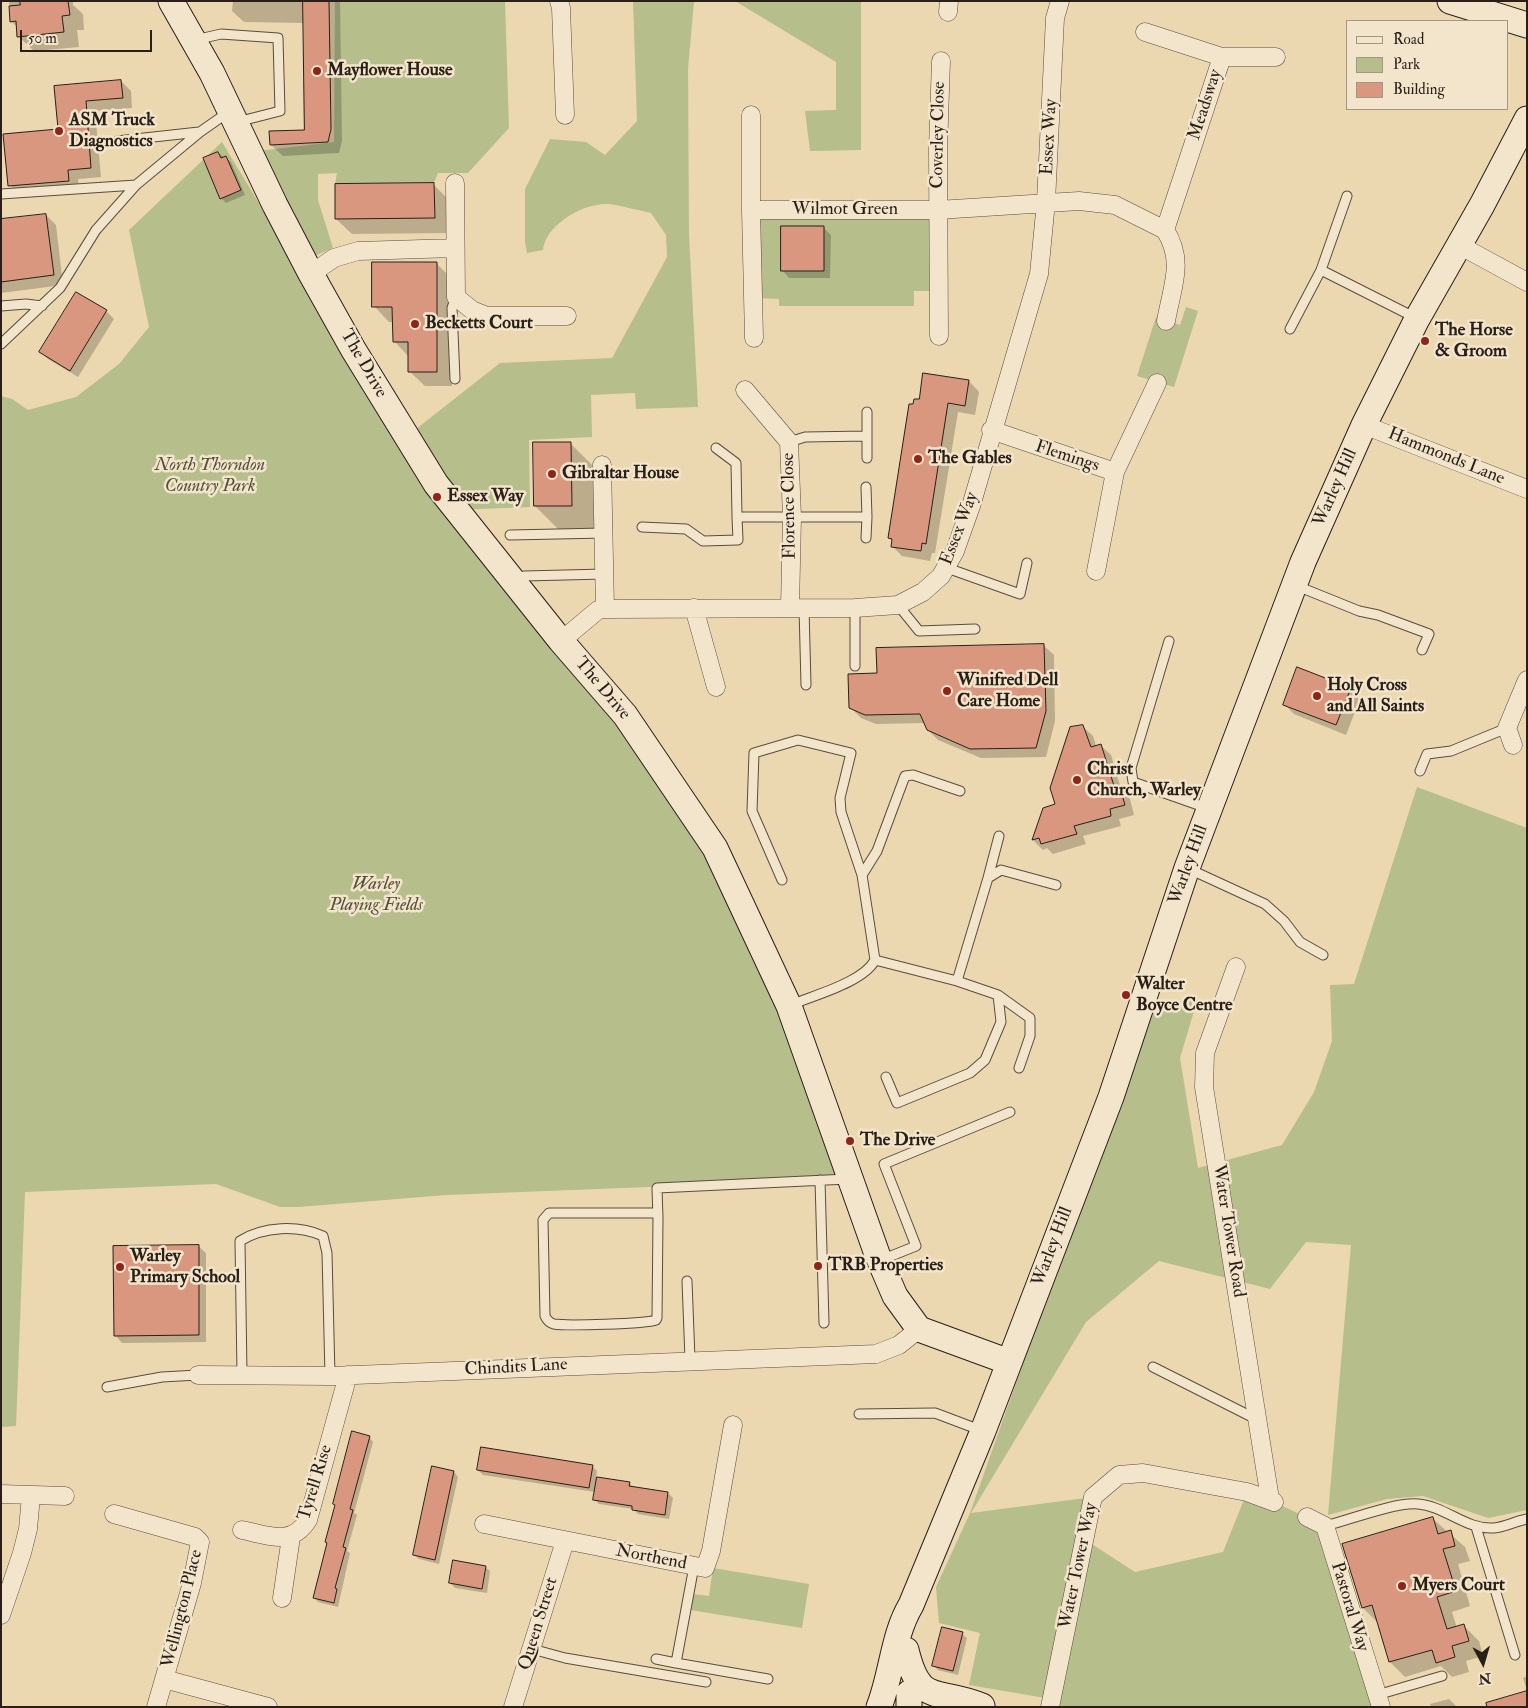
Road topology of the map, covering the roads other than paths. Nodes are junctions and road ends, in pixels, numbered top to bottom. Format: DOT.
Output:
graph roads {
  1 [pos="171,1"];
  2 [pos="559,1"];
  3 [pos="1060,1"];
  4 [pos="1450,1"];
  5 [pos="1527,26"];
  6 [pos="1144,32"];
  7 [pos="194,40"];
  8 [pos="1222,57"];
  9 [pos="1276,57"];
  10 [pos="941,61"];
  11 [pos="565,115"];
  12 [pos="750,115"];
  13 [pos="232,116"];
  14 [pos="1527,119"];
  15 [pos="200,132"];
  16 [pos="117,141"];
  17 [pos="455,183"];
  18 [pos="136,185"];
  19 [pos="1,194"];
  20 [pos="1347,196"];
  21 [pos="1046,202"];
  22 [pos="751,210"];
  23 [pos="938,210"];
  24 [pos="1166,230"];
  25 [pos="1458,245"];
  26 [pos="455,248"];
  27 [pos="1321,270"];
  28 [pos="311,274"];
  29 [pos="1527,282"];
  30 [pos="456,297"];
  31 [pos="1,306"];
  32 [pos="42,306"];
  33 [pos="567,316"];
  34 [pos="1417,319"];
  35 [pos="1166,320"];
  36 [pos="1290,329"];
  37 [pos="940,336"];
  38 [pos="754,338"];
  39 [pos="1,344"];
  40 [pos="455,380"];
  41 [pos="1156,383"];
  42 [pos="745,390"];
  43 [pos="867,412"];
  44 [pos="1364,425"];
  45 [pos="992,430"];
  46 [pos="867,436"];
  47 [pos="788,442"];
  48 [pos="716,448"];
  49 [pos="867,458"];
  50 [pos="602,465"];
  51 [pos="1114,472"];
  52 [pos="866,487"];
  53 [pos="1527,489"];
  54 [pos="737,517"];
  55 [pos="792,517"];
  56 [pos="867,517"];
  57 [pos="642,527"];
  58 [pos="604,533"];
  59 [pos="510,535"];
  60 [pos="866,538"];
  61 [pos="1028,563"];
  62 [pos="947,568"];
  63 [pos="1096,571"];
  64 [pos="605,574"];
  65 [pos="524,576"];
  66 [pos="1294,585"];
  67 [pos="898,604"];
  68 [pos="694,608"];
  69 [pos="797,608"];
  70 [pos="856,608"];
  71 [pos="605,609"];
  72 [pos="975,629"];
  73 [pos="561,640"];
  74 [pos="1169,641"];
  75 [pos="1422,650"];
  76 [pos="854,666"];
  77 [pos="1527,680"];
  78 [pos="806,685"];
  79 [pos="716,687"];
  80 [pos="1507,728"];
  81 [pos="1512,745"];
  82 [pos="1420,771"];
  83 [pos="960,791"];
  84 [pos="1210,809"];
  85 [pos="999,836"];
  86 [pos="1187,868"];
  87 [pos="862,875"];
  88 [pos="988,878"];
  89 [pos="782,880"];
  90 [pos="1056,886"];
  91 [pos="1323,955"];
  92 [pos="875,960"];
  93 [pos="1236,967"];
  94 [pos="957,981"];
  95 [pos="998,995"];
  96 [pos="789,1006"];
  97 [pos="1019,1068"];
  98 [pos="886,1077"];
  99 [pos="1010,1112"];
  100 [pos="850,1179"];
  101 [pos="820,1180"];
  102 [pos="658,1213"];
  103 [pos="880,1260"];
  104 [pos="687,1281"];
  105 [pos="824,1323"];
  106 [pos="919,1329"];
  107 [pos="690,1359"];
  108 [pos="1009,1362"];
  109 [pos="1153,1367"];
  110 [pos="242,1374"];
  111 [pos="348,1374"];
  112 [pos="198,1375"];
  113 [pos="330,1376"];
  114 [pos="107,1387"];
  115 [pos="859,1414"];
  116 [pos="1259,1420"];
  117 [pos="733,1425"];
  118 [pos="983,1431"];
  119 [pos="1,1494"];
  120 [pos="31,1496"];
  121 [pos="65,1496"];
  122 [pos="1272,1500"];
  123 [pos="114,1514"];
  124 [pos="1307,1517"];
  125 [pos="1527,1519"];
  126 [pos="484,1524"];
  127 [pos="1325,1526"];
  128 [pos="1476,1527"];
  129 [pos="242,1530"];
  130 [pos="291,1537"];
  131 [pos="565,1541"];
  132 [pos="694,1566"];
  133 [pos="282,1598"];
  134 [pos="912,1605"];
  135 [pos="1,1614"];
  136 [pos="532,1650"];
  137 [pos="906,1650"];
  138 [pos="1515,1655"];
  139 [pos="656,1659"];
  140 [pos="676,1663"];
  141 [pos="1442,1676"];
  142 [pos="768,1679"];
  143 [pos="164,1680"];
  144 [pos="706,1682"];
  145 [pos="940,1695"];
  146 [pos="893,1699"];
  147 [pos="1379,1701"];
  148 [pos="156,1707"];
  149 [pos="268,1707"];
  150 [pos="513,1707"];
  151 [pos="975,1707"];
  152 [pos="984,1707"];
  153 [pos="1050,1707"];
  1 -- 7 [label="street, The Drive"];
  2 -- 11 [label="street"];
  3 -- 21 [label="street, Essex Way"];
  4 -- 5 [label="street"];
  6 -- 8 [label="street, Meadsway"];
  7 -- 13 [label="street, The Drive"];
  7 -- 13 [label="lane"];
  8 -- 9 [label="street"];
  8 -- 24 [label="street, Meadsway"];
  10 -- 23 [label="street, Coverley Close"];
  12 -- 22 [label="street"];
  13 -- 15 [label="lane"];
  13 -- 28 [label="street, The Drive"];
  14 -- 25 [label="street, Warley Hill"];
  15 -- 16 [label="lane"];
  15 -- 18 [label="lane"];
  17 -- 26 [label="street"];
  18 -- 19 [label="lane"];
  18 -- 32 [label="lane"];
  20 -- 27 [label="lane"];
  21 -- 23 [label="street, Wilmot Green"];
  21 -- 24 [label="street"];
  21 -- 45 [label="street, Essex Way"];
  22 -- 23 [label="street, Wilmot Green"];
  22 -- 38 [label="street"];
  23 -- 37 [label="street"];
  24 -- 35 [label="street"];
  25 -- 29 [label="street"];
  25 -- 34 [label="street, Warley Hill"];
  26 -- 28 [label="street"];
  26 -- 30 [label="street"];
  27 -- 34 [label="lane"];
  27 -- 36 [label="lane"];
  28 -- 73 [label="street, The Drive"];
  30 -- 33 [label="street"];
  30 -- 40 [label="lane"];
  31 -- 32 [label="lane"];
  32 -- 39 [label="lane"];
  34 -- 44 [label="street, Warley Hill"];
  41 -- 51 [label="street"];
  42 -- 47 [label="street, Florence Close"];
  43 -- 46 [label="lane"];
  44 -- 53 [label="street, Hammonds Lane"];
  44 -- 66 [label="street, Warley Hill"];
  45 -- 51 [label="street, Flemings"];
  45 -- 62 [label="street, Essex Way"];
  46 -- 47 [label="lane"];
  46 -- 49 [label="lane"];
  47 -- 55 [label="street, Florence Close"];
  48 -- 54 [label="lane"];
  50 -- 58 [label="street"];
  51 -- 63 [label="street"];
  52 -- 56 [label="lane"];
  54 -- 55 [label="lane"];
  54 -- 57 [label="lane"];
  55 -- 56 [label="lane"];
  55 -- 69 [label="street, Florence Close"];
  56 -- 60 [label="lane"];
  58 -- 59 [label="lane"];
  58 -- 64 [label="street"];
  61 -- 62 [label="lane"];
  62 -- 67 [label="street, Essex Way"];
  64 -- 65 [label="lane"];
  64 -- 71 [label="street"];
  66 -- 75 [label="lane"];
  66 -- 84 [label="street, Warley Hill"];
  67 -- 70 [label="street, Essex Way"];
  67 -- 72 [label="lane"];
  68 -- 69 [label="street, Essex Way"];
  68 -- 71 [label="street, Essex Way"];
  68 -- 79 [label="street"];
  69 -- 70 [label="street, Essex Way"];
  69 -- 78 [label="lane"];
  70 -- 76 [label="lane"];
  71 -- 73 [label="street, Essex Way"];
  73 -- 96 [label="street, The Drive"];
  74 -- 84 [label="lane"];
  77 -- 80 [label="street"];
  80 -- 81 [label="street"];
  80 -- 82 [label="lane"];
  83 -- 87 [label="lane"];
  84 -- 86 [label="street, Warley Hill"];
  85 -- 88 [label="lane"];
  86 -- 91 [label="lane"];
  86 -- 108 [label="street, Warley Hill"];
  87 -- 89 [label="lane"];
  87 -- 92 [label="lane"];
  88 -- 90 [label="lane"];
  88 -- 94 [label="lane"];
  92 -- 94 [label="lane"];
  92 -- 96 [label="lane"];
  93 -- 116 [label="street, Water Tower Road"];
  94 -- 95 [label="lane"];
  95 -- 97 [label="lane"];
  95 -- 98 [label="lane"];
  96 -- 100 [label="street, The Drive"];
  99 -- 103 [label="lane"];
  100 -- 101 [label="lane"];
  100 -- 103 [label="street, The Drive"];
  101 -- 102 [label="lane"];
  101 -- 105 [label="lane"];
  102 -- 102 [label="lane"];
  103 -- 106 [label="street, The Drive"];
  104 -- 107 [label="lane"];
  106 -- 107 [label="street, Chindits Lane"];
  106 -- 108 [label="street"];
  107 -- 111 [label="street, Chindits Lane"];
  108 -- 118 [label="street, Warley Hill"];
  109 -- 116 [label="lane"];
  110 -- 112 [label="street, Chindits Lane"];
  110 -- 113 [label="street, Chindits Lane"];
  110 -- 113 [label="lane"];
  111 -- 113 [label="street, Chindits Lane"];
  111 -- 130 [label="street, Tyrell Rise"];
  112 -- 114 [label="lane, Chindits Lane"];
  115 -- 118 [label="lane"];
  116 -- 122 [label="street, Water Tower Road"];
  117 -- 132 [label="street, Northend"];
  118 -- 134 [label="street, Warley Hill"];
  119 -- 120 [label="street"];
  120 -- 121 [label="street"];
  120 -- 135 [label="street"];
  122 -- 153 [label="street, Water Tower Way"];
  123 -- 143 [label="street, Wellington Place"];
  124 -- 127 [label="street"];
  125 -- 128 [label="lane"];
  126 -- 131 [label="street, Northend"];
  127 -- 128 [label="lane"];
  127 -- 147 [label="street, Pastoral Way"];
  128 -- 138 [label="lane"];
  129 -- 130 [label="street, Tyrell Rise"];
  130 -- 133 [label="street"];
  131 -- 132 [label="street, Northend"];
  131 -- 136 [label="street, Queen Street"];
  132 -- 140 [label="lane"];
  134 -- 137 [label="street, Warley Hill"];
  134 -- 146 [label="street, Warley Hill"];
  136 -- 144 [label="lane"];
  136 -- 150 [label="street, Queen Street"];
  137 -- 145 [label="street"];
  137 -- 146 [label="street, Warley Hill"];
  139 -- 140 [label="lane"];
  140 -- 142 [label="lane"];
  141 -- 147 [label="lane"];
  143 -- 148 [label="street, Wellington Place"];
  143 -- 149 [label="street"];
  145 -- 146 [label="street"];
  145 -- 152 [label="street"];
  151 -- 152 [label="street"];
}
